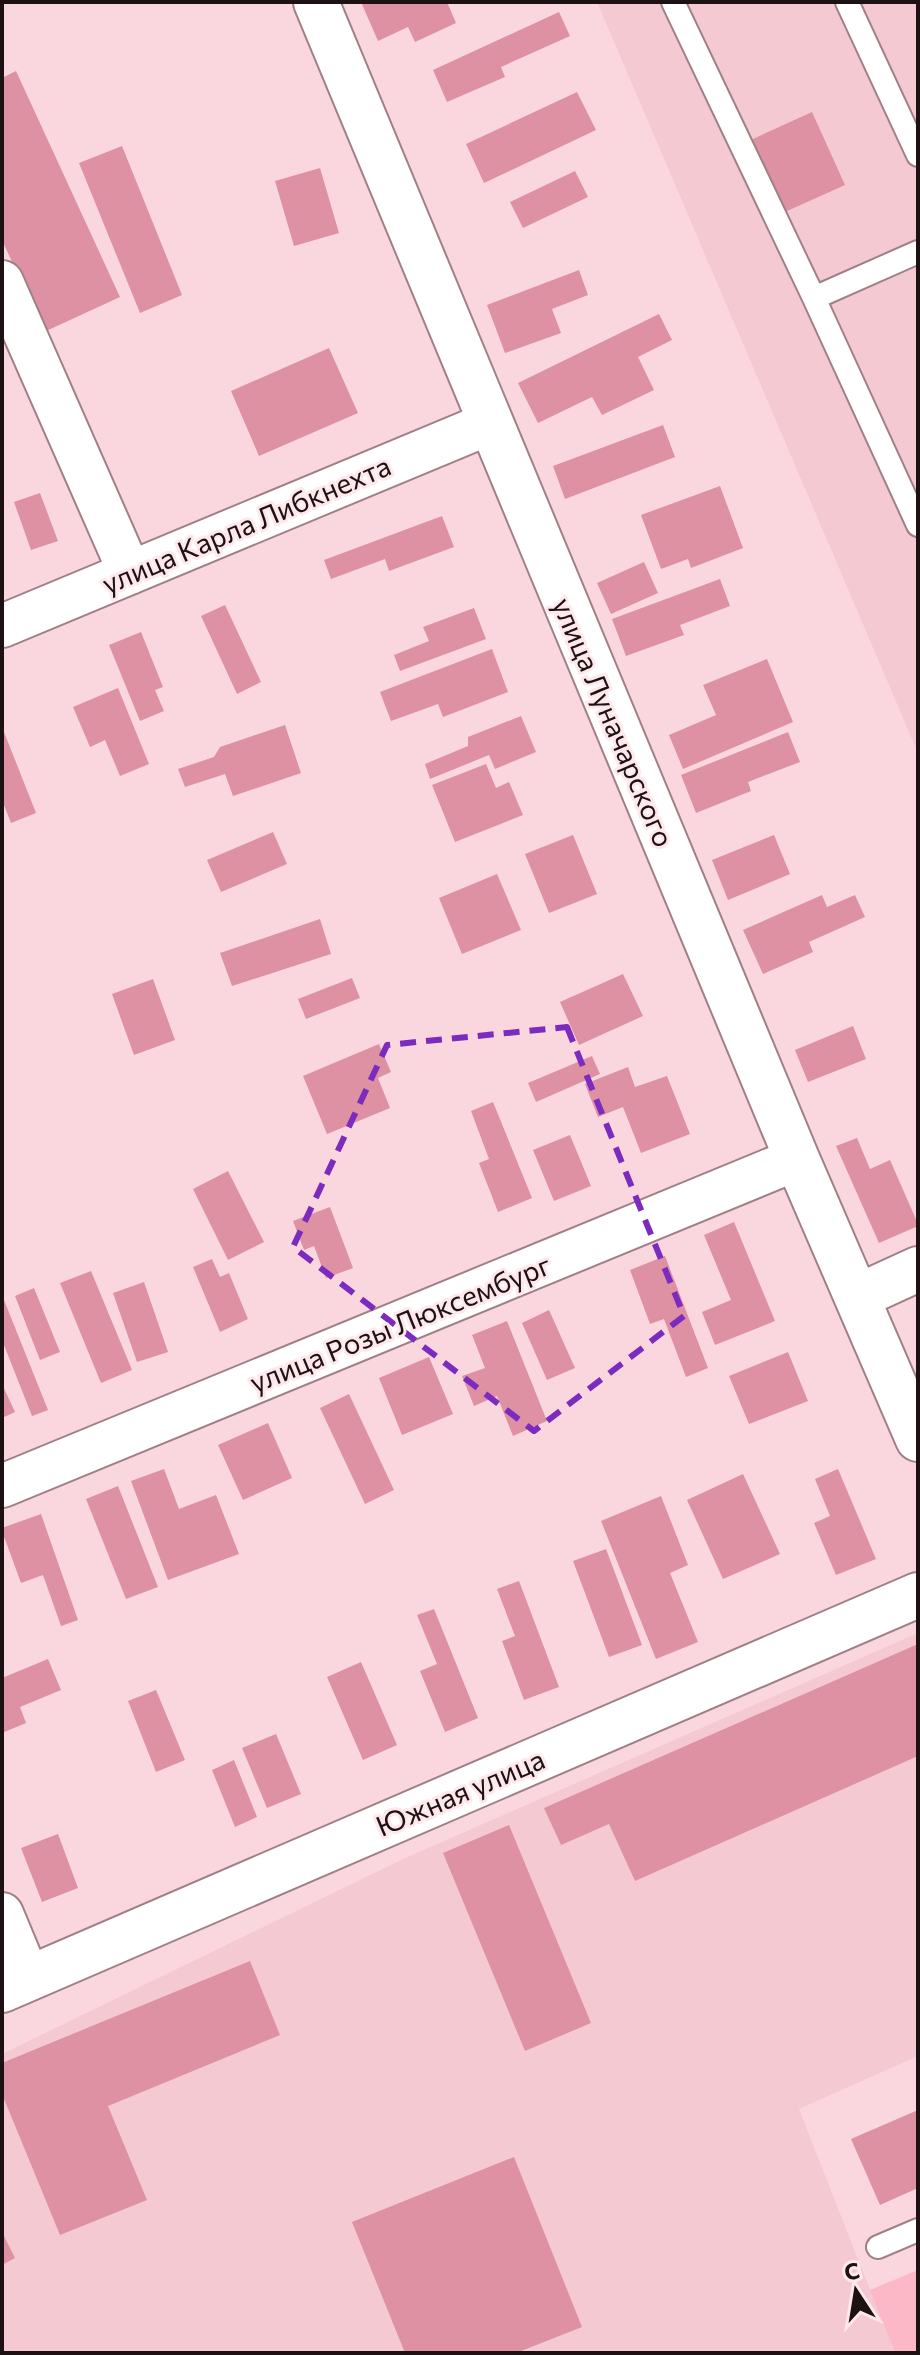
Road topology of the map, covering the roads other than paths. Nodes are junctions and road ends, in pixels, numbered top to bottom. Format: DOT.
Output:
graph roads {
  1 [pos="316,2"];
  2 [pos="673,2"];
  3 [pos="847,2"];
  4 [pos="918,155"];
  5 [pos="918,252"];
  6 [pos="2,282"];
  7 [pos="814,298"];
  8 [pos="490,423"];
  9 [pos="918,525"];
  10 [pos="130,573"];
  11 [pos="2,626"];
  12 [pos="797,1159"];
  13 [pos="918,1269"];
  14 [pos="857,1297"];
  15 [pos="918,1439"];
  16 [pos="2,1486"];
  17 [pos="918,1595"];
  18 [pos="2,1914"];
  19 [pos="15,1984"];
  20 [pos="918,2230"];
  21 [pos="878,2247"];
  1 -- 8 [label="street, улица Луначарского"];
  2 -- 7 [label="lane"];
  3 -- 4 [label="lane"];
  5 -- 7 [label="lane"];
  6 -- 10 [label="street"];
  7 -- 9 [label="lane"];
  8 -- 10 [label="street, улица Карла Либкнехта"];
  8 -- 12 [label="street, улица Луначарского"];
  10 -- 11 [label="street, улица Карла Либкнехта"];
  12 -- 14 [label="street, улица Луначарского"];
  12 -- 16 [label="street, улица Розы Люксембург"];
  13 -- 14 [label="street"];
  14 -- 15 [label="street, улица Луначарского"];
  17 -- 19 [label="street, Южная улица"];
  18 -- 19 [label="street"];
  20 -- 21 [label="lane"];
}
